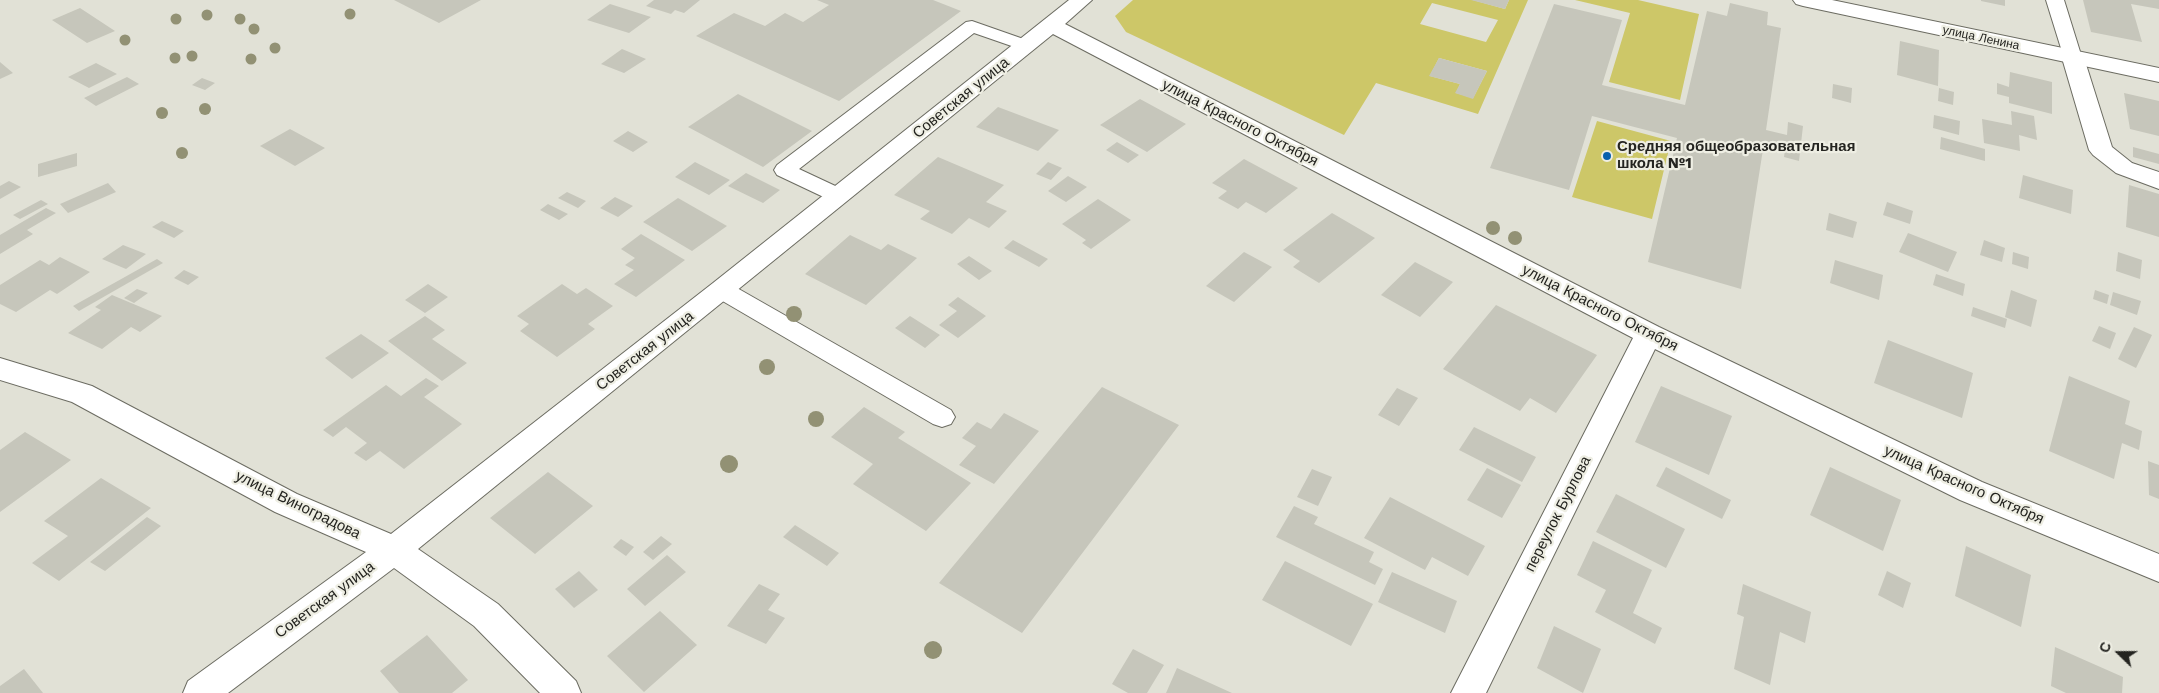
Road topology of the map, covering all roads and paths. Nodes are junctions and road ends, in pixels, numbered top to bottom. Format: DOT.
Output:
graph roads {
  1 [pos="1082,0"];
  2 [pos="1803,0"];
  3 [pos="2056,0"];
  4 [pos="1051,25"];
  5 [pos="1026,46"];
  6 [pos="2073,58"];
  7 [pos="2159,75"];
  8 [pos="2159,181"];
  9 [pos="839,196"];
  10 [pos="722,290"];
  11 [pos="1649,334"];
  12 [pos="0,369"];
  13 [pos="942,417"];
  14 [pos="394,550"];
  15 [pos="2159,568"];
  16 [pos="552,689"];
  17 [pos="200,693"];
  18 [pos="1468,693"];
  1 -- 4 [label="street, Советская улица"];
  2 -- 6 [label="street, улица Ленина"];
  3 -- 6 [label="lane"];
  4 -- 5 [label="street, Советская улица"];
  4 -- 11 [label="street, улица Красного Октября"];
  5 -- 9 [label="street, Советская улица"];
  5 -- 9 [label="lane"];
  6 -- 7 [label="street, улица Ленина"];
  6 -- 8 [label="street"];
  9 -- 10 [label="street, Советская улица"];
  10 -- 13 [label="lane"];
  10 -- 14 [label="street, Советская улица"];
  11 -- 15 [label="street, улица Красного Октября"];
  11 -- 18 [label="street, переулок Бурлова"];
  12 -- 14 [label="street, улица Виноградова"];
  14 -- 16 [label="street, улица Виноградова"];
  14 -- 17 [label="street, Советская улица"];
}
